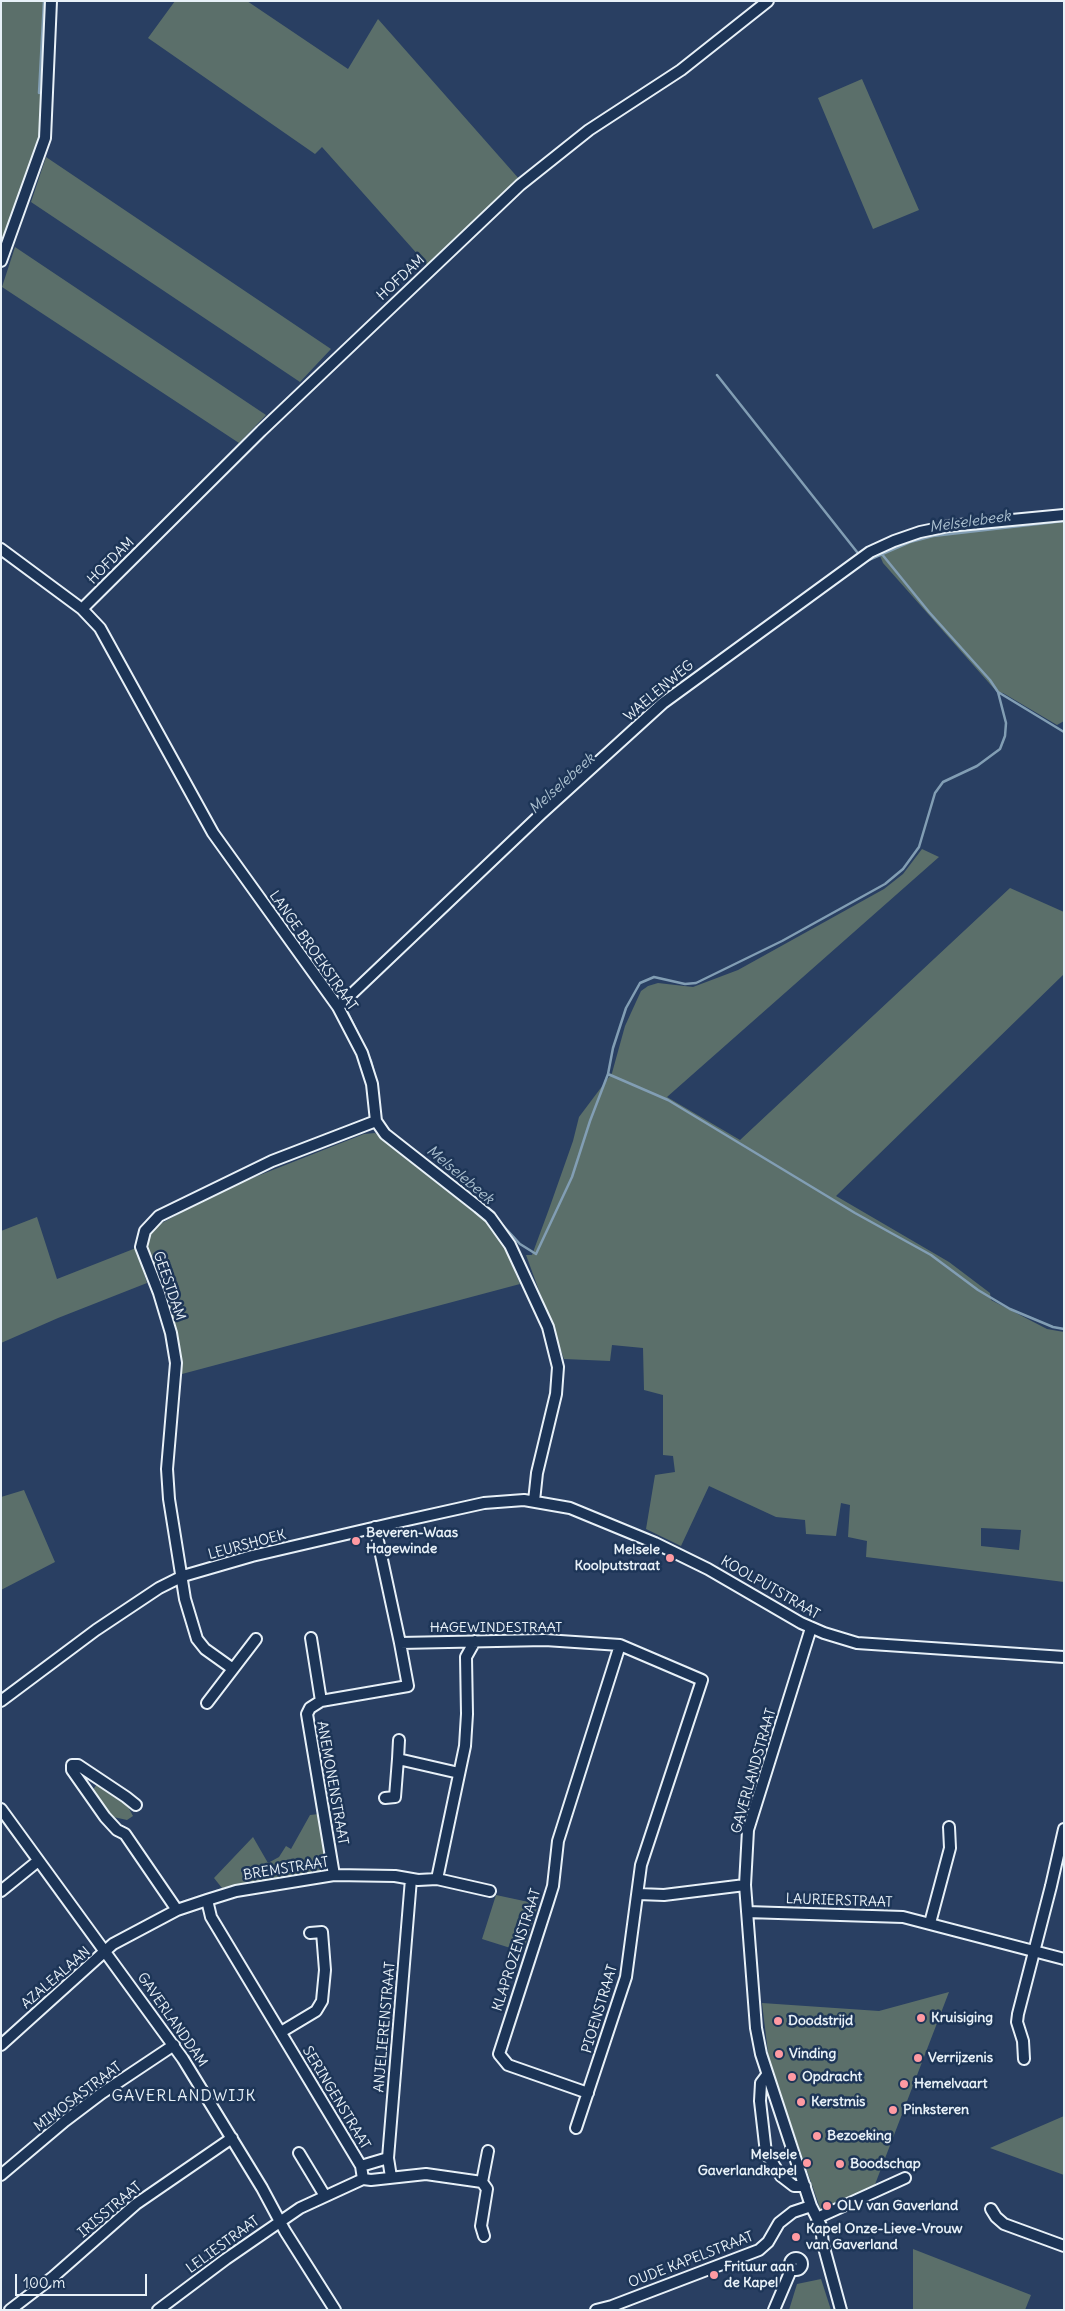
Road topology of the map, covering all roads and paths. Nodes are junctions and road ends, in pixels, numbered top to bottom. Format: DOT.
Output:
graph roads {
  1 [pos="51,1"];
  2 [pos="768,1"];
  3 [pos="1,261"];
  4 [pos="1064,515"];
  5 [pos="1,549"];
  6 [pos="82,609"];
  7 [pos="338,1008"];
  8 [pos="376,1121"];
  9 [pos="534,1501"];
  10 [pos="375,1527"];
  11 [pos="182,1576"];
  12 [pos="811,1628"];
  13 [pos="311,1638"];
  14 [pos="256,1639"];
  15 [pos="475,1641"];
  16 [pos="400,1643"];
  17 [pos="620,1645"];
  18 [pos="1064,1657"];
  19 [pos="233,1669"];
  20 [pos="702,1680"];
  21 [pos="1,1701"];
  22 [pos="320,1701"];
  23 [pos="207,1703"];
  24 [pos="399,1740"];
  25 [pos="398,1759"];
  26 [pos="459,1773"];
  27 [pos="385,1798"];
  28 [pos="136,1805"];
  29 [pos="1,1809"];
  30 [pos="949,1827"];
  31 [pos="1064,1830"];
  32 [pos="38,1861"];
  33 [pos="334,1874"];
  34 [pos="411,1879"];
  35 [pos="437,1879"];
  36 [pos="745,1885"];
  37 [pos="1,1891"];
  38 [pos="490,1891"];
  39 [pos="638,1894"];
  40 [pos="206,1900"];
  41 [pos="177,1910"];
  42 [pos="747,1912"];
  43 [pos="930,1923"];
  44 [pos="310,1933"];
  45 [pos="106,1952"];
  46 [pos="1034,1952"];
  47 [pos="1064,1960"];
  48 [pos="281,2032"];
  49 [pos="1,2045"];
  50 [pos="174,2045"];
  51 [pos="1024,2059"];
  52 [pos="766,2074"];
  53 [pos="588,2093"];
  54 [pos="576,2128"];
  55 [pos="232,2138"];
  56 [pos="488,2150"];
  57 [pos="299,2153"];
  58 [pos="388,2158"];
  59 [pos="362,2166"];
  60 [pos="1,2175"];
  61 [pos="391,2177"];
  62 [pos="905,2178"];
  63 [pos="363,2179"];
  64 [pos="482,2182"];
  65 [pos="805,2186"];
  66 [pos="325,2196"];
  67 [pos="811,2206"];
  68 [pos="992,2209"];
  69 [pos="817,2218"];
  70 [pos="281,2221"];
  71 [pos="484,2236"];
  72 [pos="1064,2246"];
  73 [pos="791,2270"];
  74 [pos="10,2310"];
  75 [pos="158,2310"];
  76 [pos="335,2310"];
  77 [pos="596,2310"];
  78 [pos="774,2310"];
  79 [pos="841,2310"];
  1 -- 3 [label="street"];
  2 -- 6 [label="street, HOFDAM"];
  4 -- 7 [label="street, WAELENWEG"];
  5 -- 6 [label="street, LANGE BROEKSTRAAT"];
  6 -- 7 [label="street, LANGE BROEKSTRAAT"];
  7 -- 8 [label="street, LANGE BROEKSTRAAT"];
  8 -- 9 [label="street"];
  8 -- 11 [label="street, GEESTDAM"];
  9 -- 10 [label="street, LEURSHOEK"];
  9 -- 12 [label="street, KOOLPUTSTRAAT"];
  10 -- 11 [label="street, LEURSHOEK"];
  10 -- 16 [label="street"];
  11 -- 19 [label="street, GEESTDAM"];
  11 -- 21 [label="street, LEURSHOEK"];
  12 -- 18 [label="street, KOOLPUTSTRAAT"];
  12 -- 36 [label="street, GAVERLANDSTRAAT"];
  13 -- 22 [label="street, ANEMONENSTRAAT"];
  14 -- 19 [label="street"];
  15 -- 16 [label="street, HAGEWINDESTRAAT"];
  15 -- 17 [label="street, HAGEWINDESTRAAT"];
  15 -- 26 [label="street"];
  16 -- 22 [label="street, ANEMONENSTRAAT"];
  17 -- 20 [label="street, HAGEWINDESTRAAT"];
  17 -- 53 [label="street, KLAPROZENSTRAAT"];
  19 -- 23 [label="street"];
  20 -- 39 [label="street, PIOENSTRAAT"];
  22 -- 33 [label="street, ANEMONENSTRAAT"];
  24 -- 25 [label="street"];
  25 -- 26 [label="street"];
  25 -- 27 [label="street"];
  26 -- 35 [label="street"];
  28 -- 41 [label="street"];
  29 -- 32 [label="street, GAVERLANDDAM"];
  30 -- 43 [label="street"];
  31 -- 46 [label="street"];
  32 -- 37 [label="street"];
  32 -- 45 [label="street, GAVERLANDDAM"];
  33 -- 34 [label="street, BREMSTRAAT"];
  33 -- 40 [label="street, BREMSTRAAT"];
  34 -- 35 [label="street, BREMSTRAAT"];
  34 -- 58 [label="street, ANJELIERENSTRAAT"];
  35 -- 38 [label="street, BREMSTRAAT"];
  36 -- 39 [label="street"];
  36 -- 42 [label="street, GAVERLANDSTRAAT"];
  39 -- 53 [label="street, PIOENSTRAAT"];
  40 -- 41 [label="street, BREMSTRAAT"];
  40 -- 48 [label="street, SERINGENSTRAAT"];
  41 -- 45 [label="street, BREMSTRAAT"];
  42 -- 43 [label="street, LAURIERSTRAAT"];
  42 -- 52 [label="street, GAVERLANDSTRAAT"];
  43 -- 46 [label="street, LAURIERSTRAAT"];
  44 -- 48 [label="street"];
  45 -- 49 [label="street, AZALEALAAN"];
  45 -- 50 [label="street, GAVERLANDDAM"];
  46 -- 47 [label="street, LAURIERSTRAAT"];
  46 -- 51 [label="street"];
  48 -- 59 [label="street, SERINGENSTRAAT"];
  50 -- 55 [label="street, GAVERLANDDAM"];
  50 -- 60 [label="street, MIMOSASTRAAT"];
  52 -- 65 [label="street, GAVERLANDSTRAAT"];
  52 -- 65 [label="street, GAVERLANDSTRAAT"];
  53 -- 54 [label="street, PIOENSTRAAT"];
  55 -- 70 [label="street, GAVERLANDDAM"];
  55 -- 74 [label="street, IRISSTRAAT"];
  56 -- 64 [label="street"];
  57 -- 66 [label="street"];
  58 -- 59 [label="street"];
  58 -- 61 [label="street, ANJELIERENSTRAAT"];
  59 -- 63 [label="street, SERINGENSTRAAT"];
  61 -- 63 [label="street"];
  61 -- 64 [label="street"];
  62 -- 69 [label="street"];
  63 -- 66 [label="street, LELIESTRAAT"];
  64 -- 71 [label="street"];
  65 -- 67 [label="street, GAVERLANDSTRAAT"];
  66 -- 70 [label="street, LELIESTRAAT"];
  67 -- 69 [label="street, GAVERLANDSTRAAT"];
  67 -- 77 [label="street, OUDE KAPELSTRAAT"];
  68 -- 72 [label="street"];
  69 -- 79 [label="street, GAVERLANDSTRAAT"];
  70 -- 75 [label="street, LELIESTRAAT"];
  70 -- 76 [label="street, GAVERLANDDAM"];
  73 -- 78 [label="street"];
}
